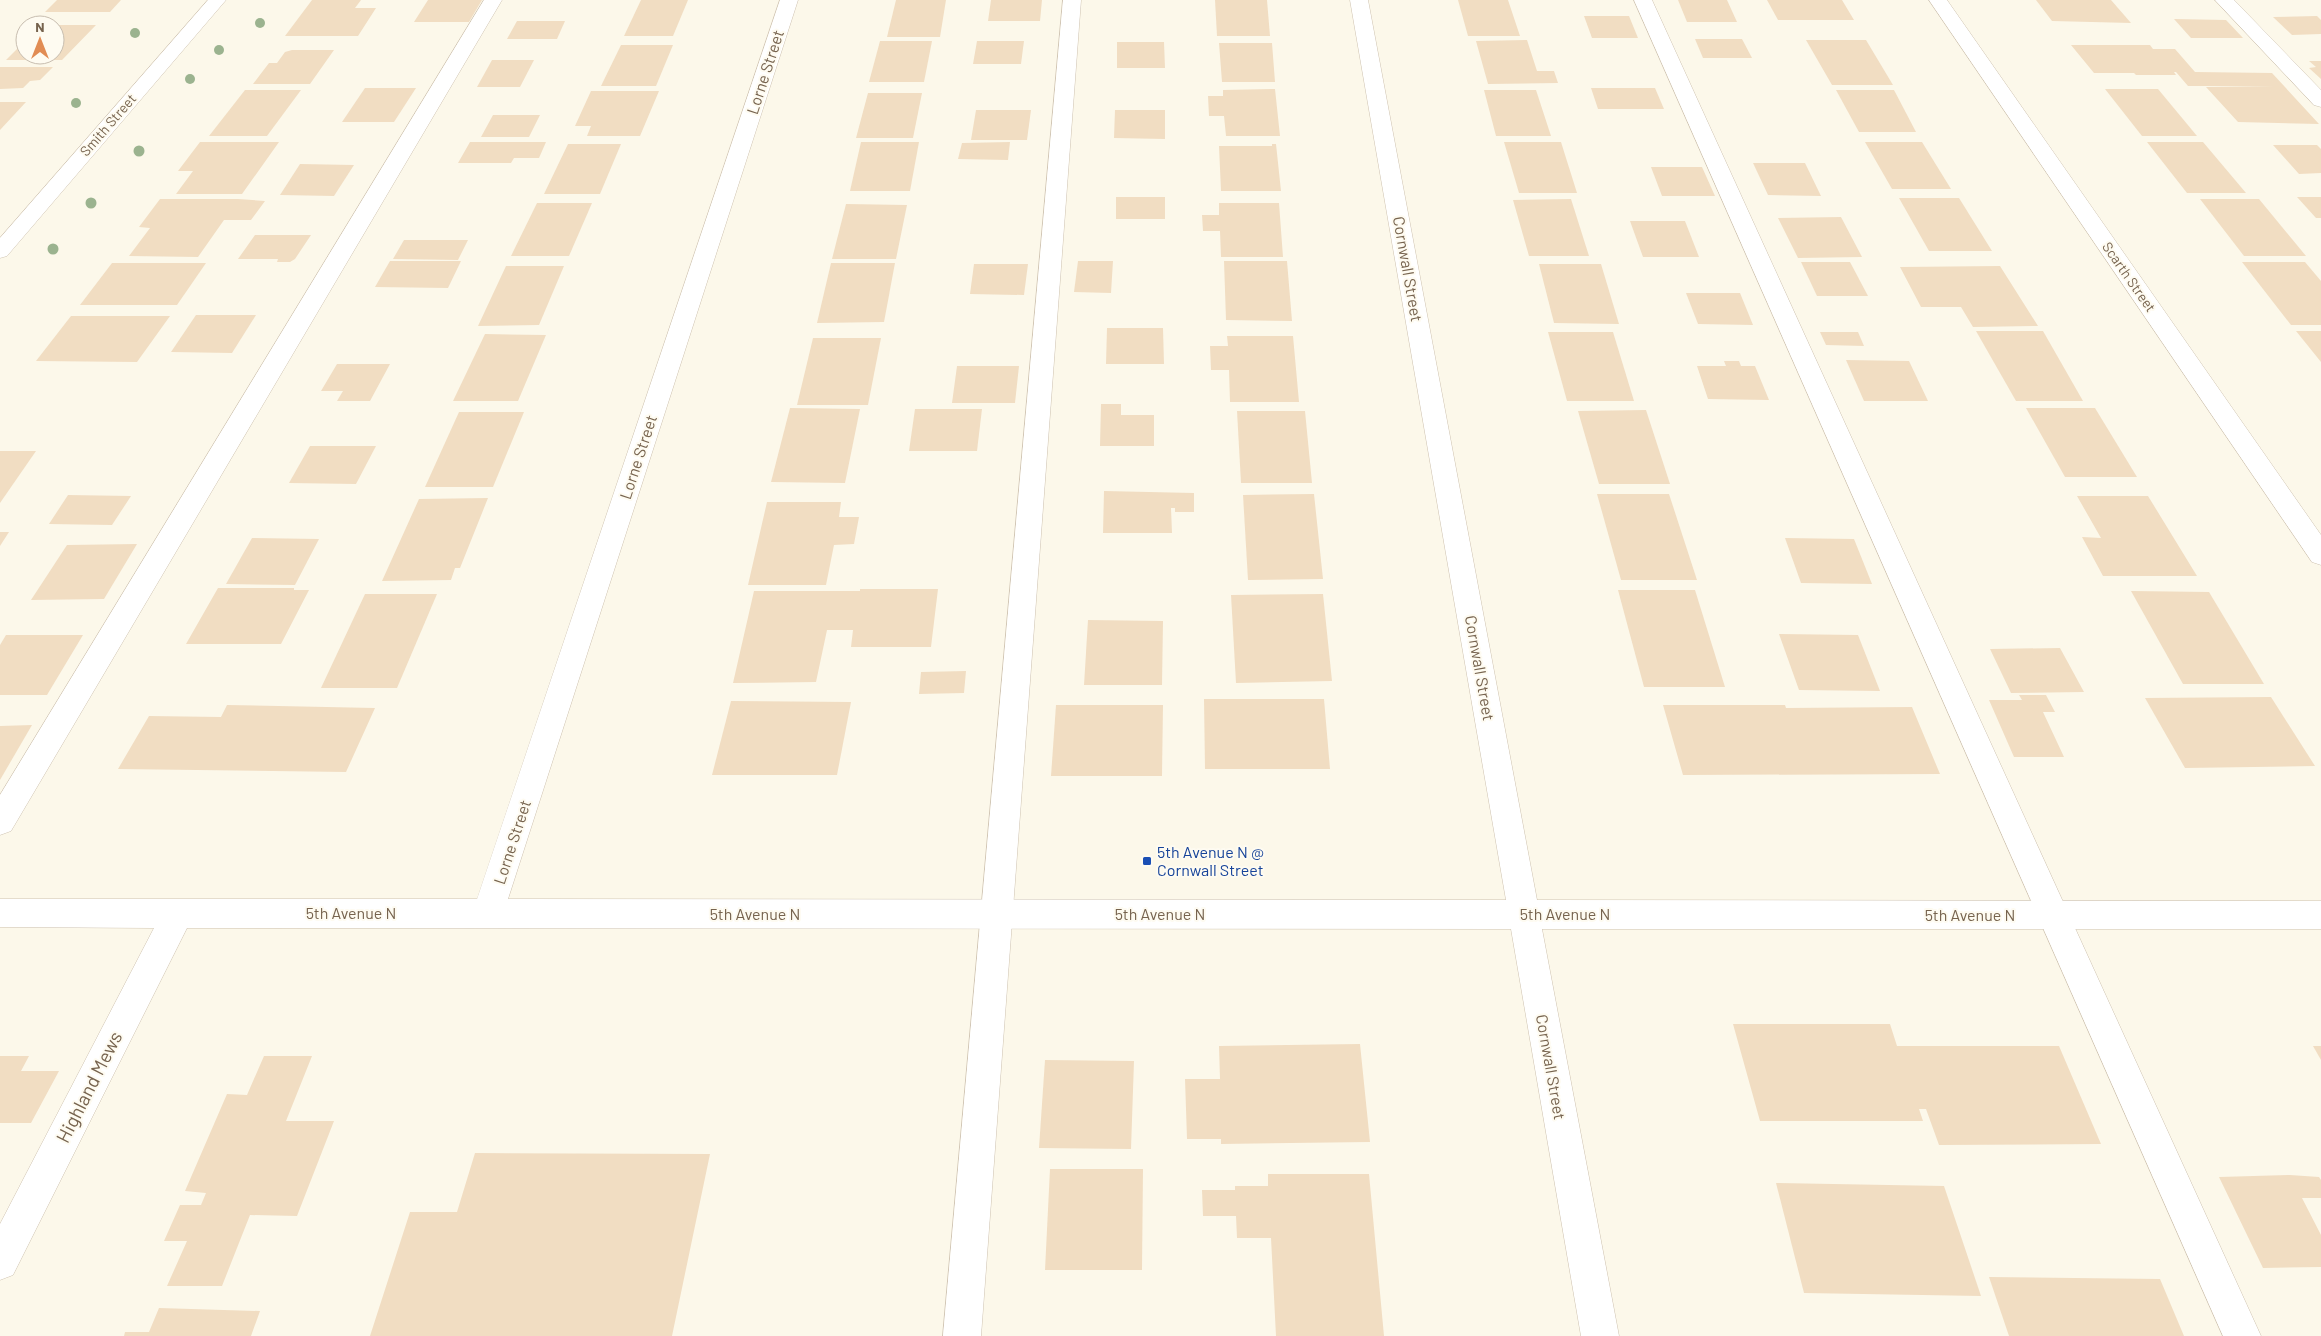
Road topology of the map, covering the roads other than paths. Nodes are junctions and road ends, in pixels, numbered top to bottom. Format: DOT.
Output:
graph roads {
  1 [pos="217,0"];
  2 [pos="493,0"];
  3 [pos="789,0"];
  4 [pos="1072,0"];
  5 [pos="1359,0"];
  6 [pos="1643,0"];
  7 [pos="1938,0"];
  8 [pos="2224,0"];
  9 [pos="2321,101"];
  10 [pos="0,251"];
  11 [pos="2321,554"];
  12 [pos="0,822"];
  13 [pos="0,913"];
  14 [pos="178,913"];
  15 [pos="488,914"];
  16 [pos="998,914"];
  17 [pos="1524,914"];
  18 [pos="2054,915"];
  19 [pos="2321,915"];
  20 [pos="0,1262"];
  21 [pos="962,1336"];
  22 [pos="1600,1336"];
  23 [pos="2242,1336"];
  1 -- 10 [label="street, Smith Street"];
  2 -- 12 [label="street"];
  3 -- 15 [label="street, Lorne Street"];
  4 -- 16 [label="street"];
  5 -- 17 [label="street, Cornwall Street"];
  6 -- 18 [label="street"];
  7 -- 11 [label="street, Scarth Street"];
  8 -- 9 [label="street"];
  13 -- 14 [label="street, 5th Avenue N"];
  14 -- 15 [label="street, 5th Avenue N"];
  14 -- 20 [label="street, Highland Mews"];
  15 -- 16 [label="street, 5th Avenue N"];
  16 -- 17 [label="street, 5th Avenue N"];
  16 -- 21 [label="street"];
  17 -- 18 [label="street, 5th Avenue N"];
  17 -- 22 [label="street, Cornwall Street"];
  18 -- 19 [label="street, 5th Avenue N"];
  18 -- 23 [label="street"];
}
